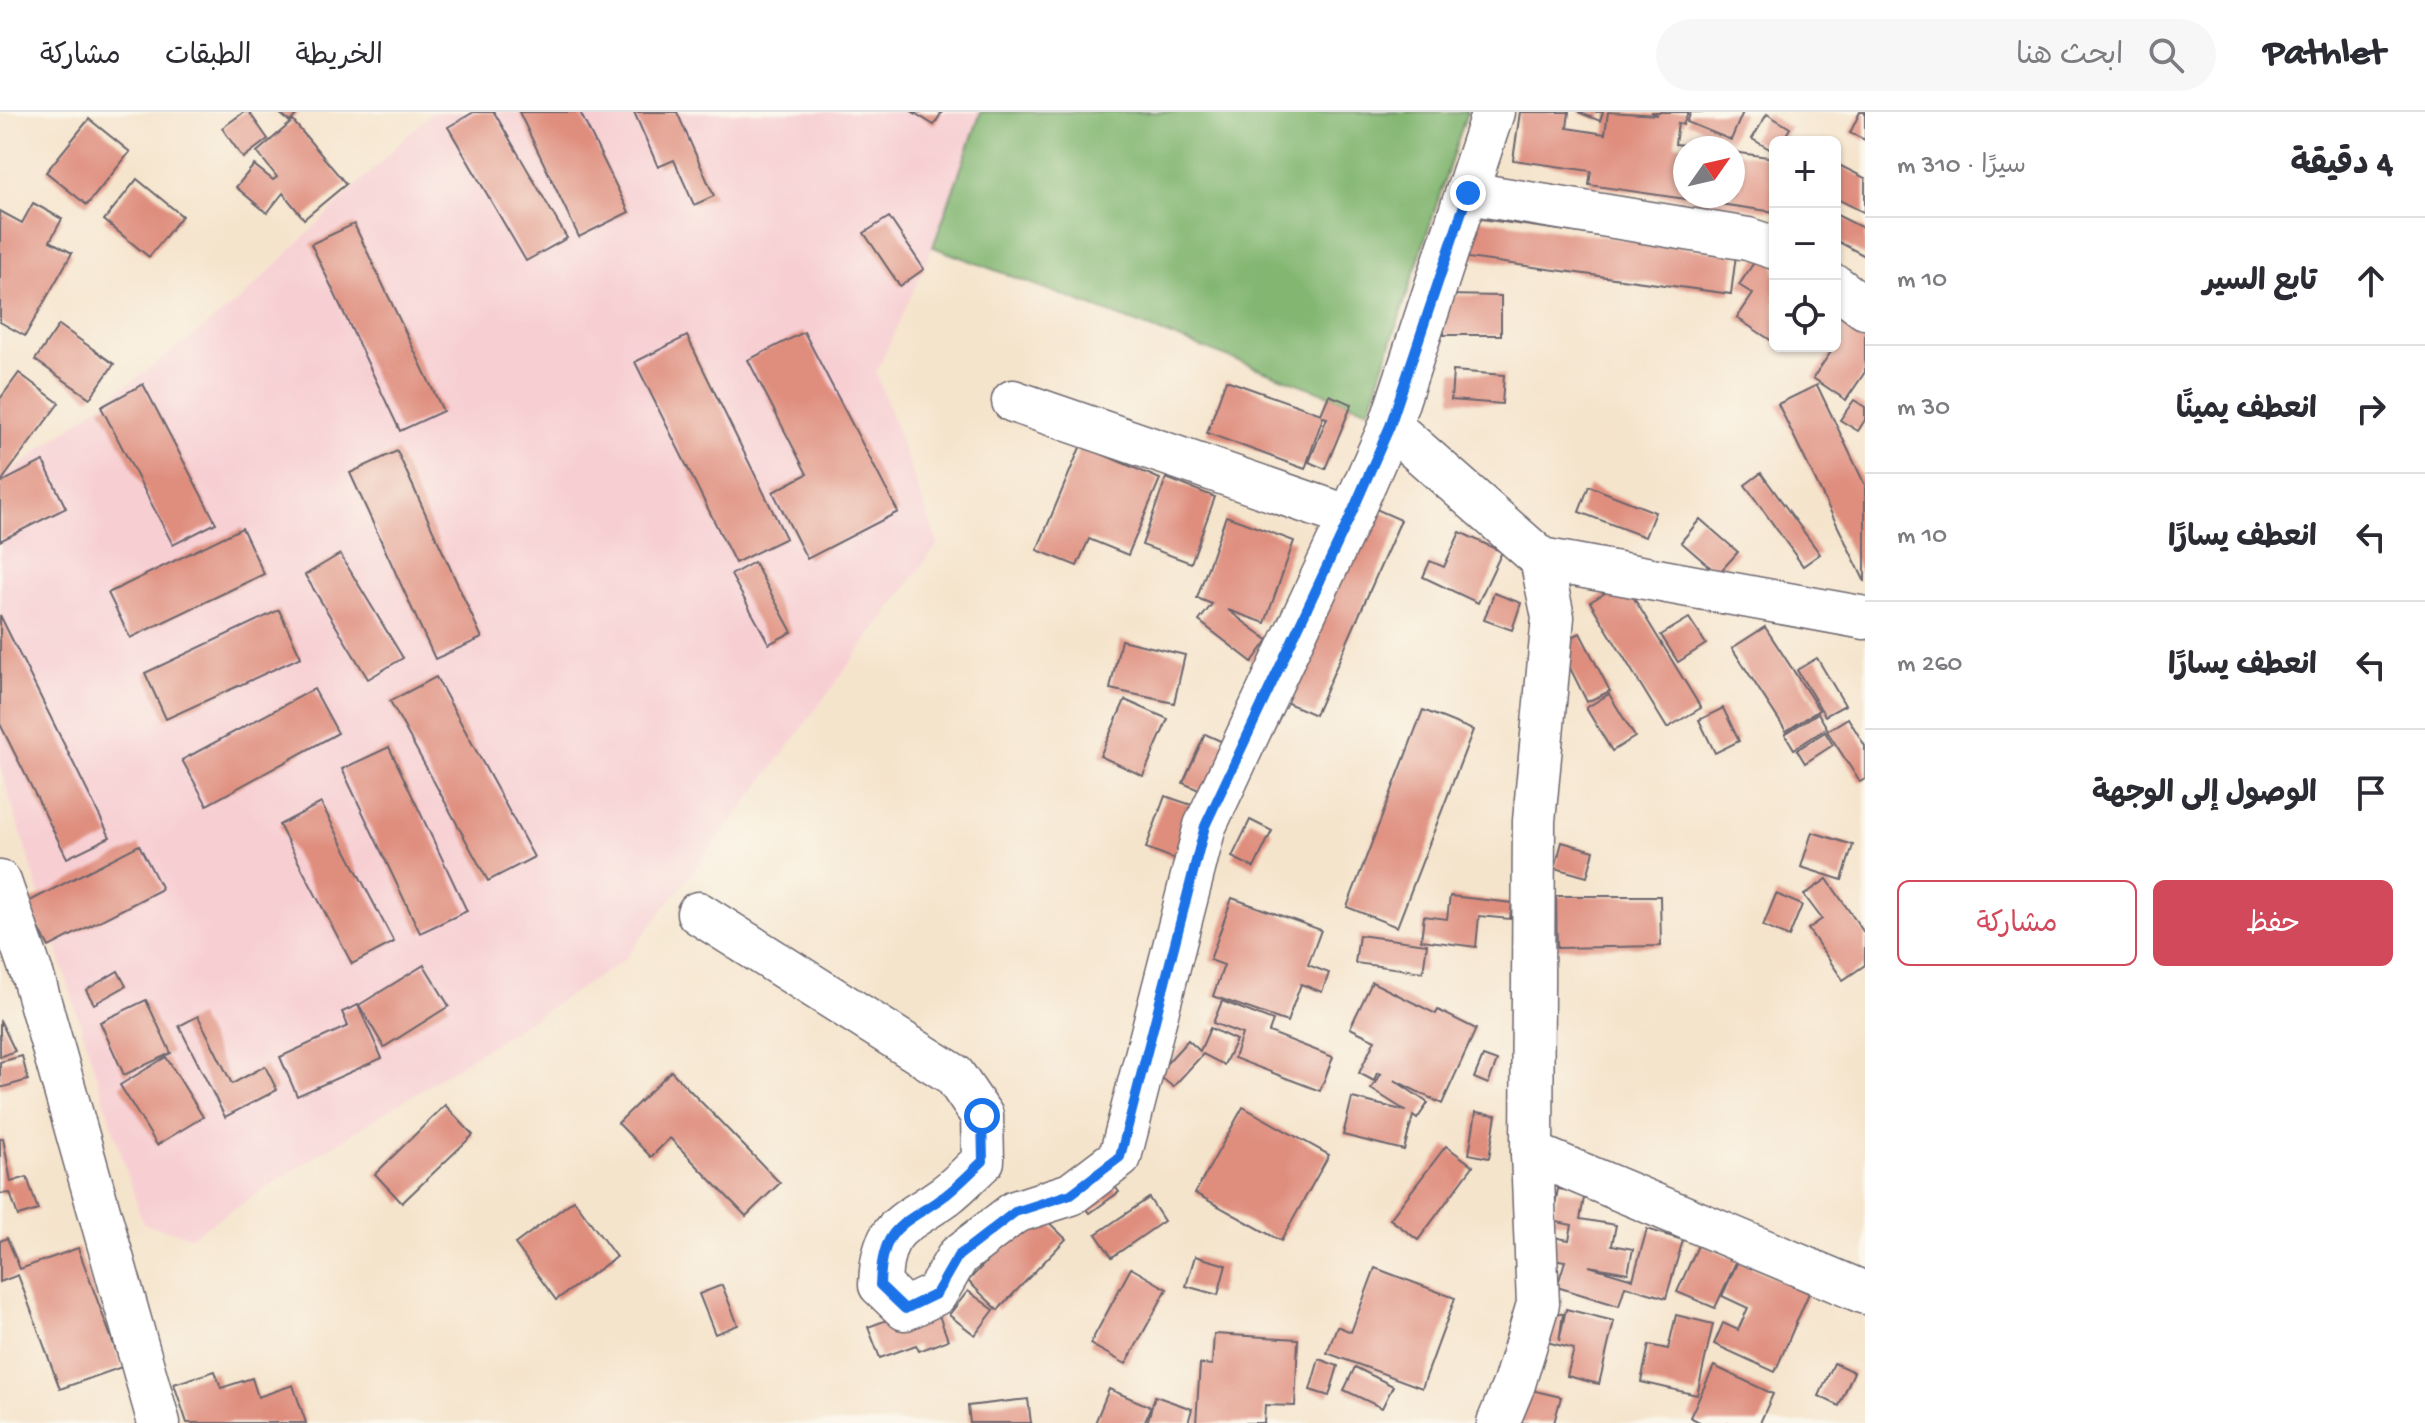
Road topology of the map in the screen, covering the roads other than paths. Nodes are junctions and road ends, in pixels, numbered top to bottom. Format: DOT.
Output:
graph roads {
  1 [pos="1493,112"];
  2 [pos="1468,193"];
  3 [pos="1769,246"];
  4 [pos="1841,290"];
  5 [pos="1865,308"];
  6 [pos="1013,401"];
  7 [pos="1390,426"];
  8 [pos="1350,517"];
  9 [pos="1541,559"];
  10 [pos="1865,618"];
  11 [pos="0,882"];
  12 [pos="698,913"];
  13 [pos="16,980"];
  14 [pos="1532,1153"];
  15 [pos="1865,1293"];
  16 [pos="159,1423"];
  17 [pos="1498,1423"];
  1 -- 2 [label="street"];
  2 -- 3 [label="street"];
  2 -- 7 [label="street"];
  4 -- 5 [label="street"];
  6 -- 8 [label="street"];
  7 -- 8 [label="street"];
  7 -- 9 [label="street"];
  8 -- 12 [label="street"];
  9 -- 10 [label="street"];
  9 -- 14 [label="street"];
  11 -- 13 [label="street"];
  13 -- 16 [label="street"];
  14 -- 15 [label="street"];
  14 -- 17 [label="street"];
}
